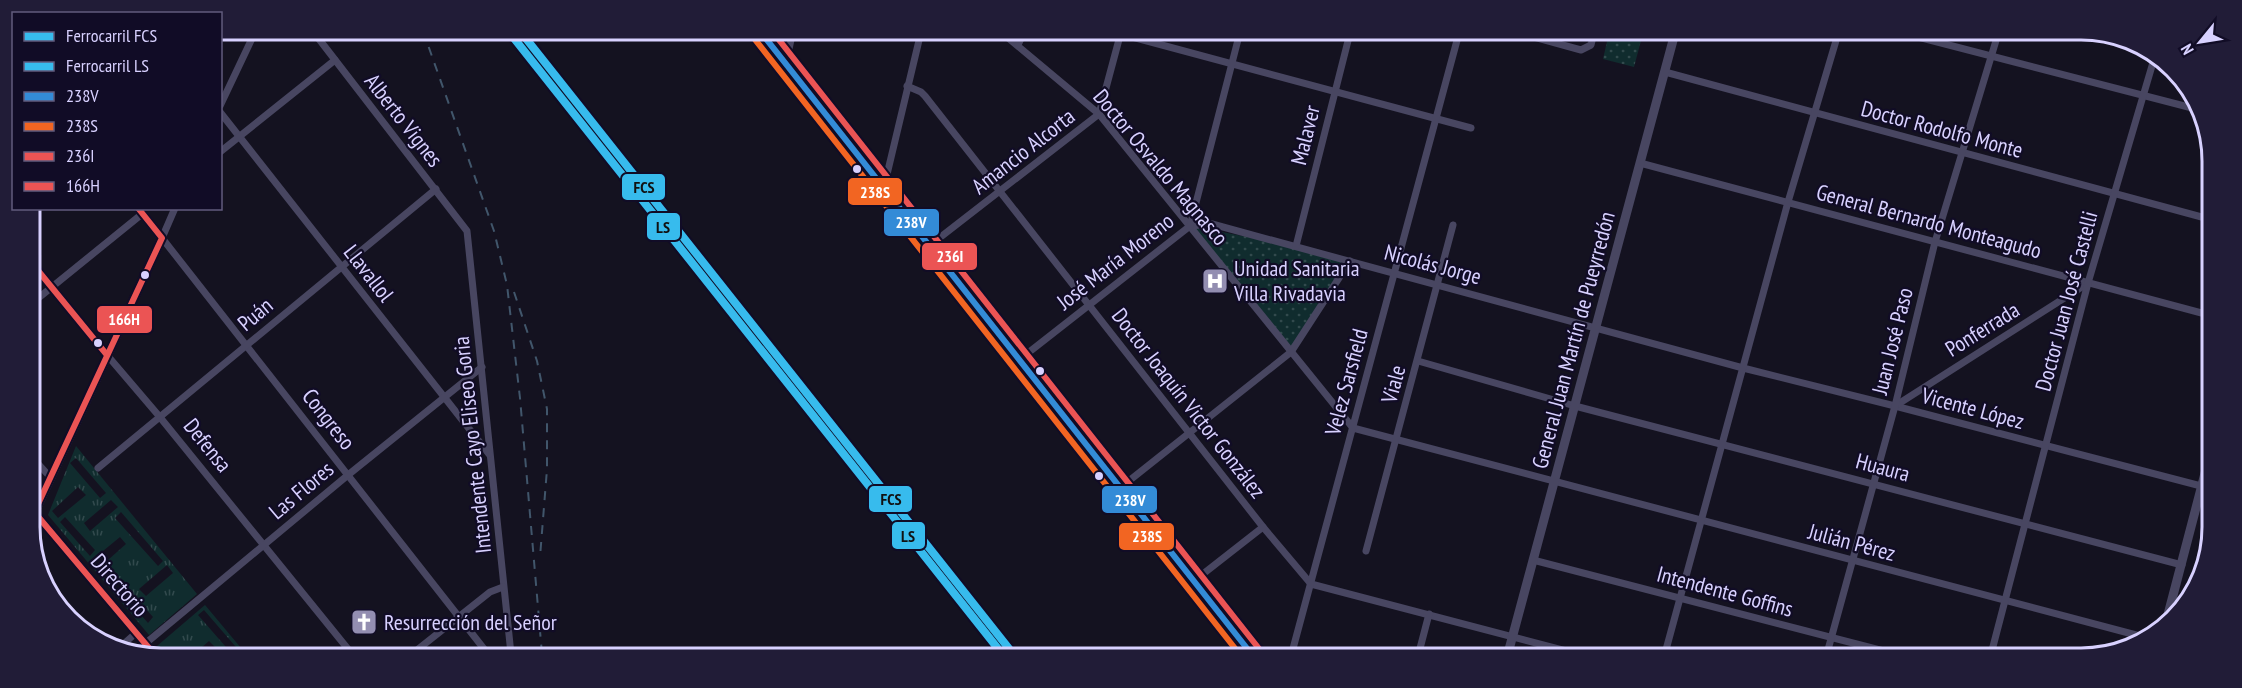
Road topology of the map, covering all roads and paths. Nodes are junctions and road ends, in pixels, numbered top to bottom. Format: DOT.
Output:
graph roads {
  1 [pos="1119,40"];
  2 [pos="1150,40"];
  3 [pos="1238,40"];
  4 [pos="1348,40"];
  5 [pos="1457,40"];
  6 [pos="1546,40"];
  7 [pos="1592,40"];
  8 [pos="1673,40"];
  9 [pos="1836,40"];
  10 [pos="1930,40"];
  11 [pos="1996,40"];
  12 [pos="251,41"];
  13 [pos="320,41"];
  14 [pos="767,41"];
  15 [pos="791,41"];
  16 [pos="919,41"];
  17 [pos="1012,41"];
  18 [pos="1020,41"];
  19 [pos="1018,45"];
  20 [pos="1992,56"];
  21 [pos="780,57"];
  22 [pos="335,60"];
  23 [pos="1232,62"];
  24 [pos="2153,65"];
  25 [pos="1665,72"];
  26 [pos="907,86"];
  27 [pos="1335,90"];
  28 [pos="2143,96"];
  29 [pos="222,102"];
  30 [pos="2189,108"];
  31 [pos="1815,112"];
  32 [pos="222,114"];
  33 [pos="1099,114"];
  34 [pos="1435,117"];
  35 [pos="1471,128"];
  36 [pos="240,137"];
  37 [pos="222,150"];
  38 [pos="1961,153"];
  39 [pos="1640,163"];
  40 [pos="884,187"];
  41 [pos="436,189"];
  42 [pos="999,192"];
  43 [pos="2114,195"];
  44 [pos="1788,202"];
  45 [pos="174,210"];
  46 [pos="140,211"];
  47 [pos="2202,217"];
  48 [pos="1453,225"];
  49 [pos="1190,226"];
  50 [pos="467,231"];
  51 [pos="162,238"];
  52 [pos="1935,242"];
  53 [pos="929,246"];
  54 [pos="1296,246"];
  55 [pos="1350,261"];
  56 [pos="341,266"];
  57 [pos="1394,272"];
  58 [pos="41,274"];
  59 [pos="2088,283"];
  60 [pos="1438,285"];
  61 [pos="51,287"];
  62 [pos="41,296"];
  63 [pos="1089,306"];
  64 [pos="2202,313"];
  65 [pos="1597,328"];
  66 [pos="245,345"];
  67 [pos="1291,352"];
  68 [pos="107,355"];
  69 [pos="1019,360"];
  70 [pos="1418,361"];
  71 [pos="482,368"];
  72 [pos="1743,368"];
  73 [pos="445,397"];
  74 [pos="1895,405"];
  75 [pos="1575,406"];
  76 [pos="159,416"];
  77 [pos="1353,428"];
  78 [pos="1190,433"];
  79 [pos="1397,439"];
  80 [pos="1722,444"];
  81 [pos="2046,446"];
  82 [pos="490,455"];
  83 [pos="40,467"];
  84 [pos="98,468"];
  85 [pos="348,475"];
  86 [pos="51,478"];
  87 [pos="1555,483"];
  88 [pos="1873,483"];
  89 [pos="2202,486"];
  90 [pos="1120,488"];
  91 [pos="40,501"];
  92 [pos="1702,522"];
  93 [pos="40,524"];
  94 [pos="2025,524"];
  95 [pos="1263,527"];
  96 [pos="264,545"];
  97 [pos="1366,551"];
  98 [pos="1533,560"];
  99 [pos="1852,560"];
  100 [pos="2181,565"];
  101 [pos="1194,581"];
  102 [pos="1311,584"];
  103 [pos="502,587"];
  104 [pos="1680,597"];
  105 [pos="2005,600"];
  106 [pos="2170,607"];
  107 [pos="1429,614"];
  108 [pos="458,618"];
  109 [pos="136,633"];
  110 [pos="2135,635"];
  111 [pos="1512,637"];
  112 [pos="1831,637"];
  113 [pos="126,642"];
  114 [pos="146,643"];
  115 [pos="148,646"];
  116 [pos="1246,647"];
  117 [pos="1293,647"];
  118 [pos="1420,647"];
  119 [pos="1509,647"];
  120 [pos="1552,647"];
  121 [pos="1667,647"];
  122 [pos="1828,647"];
  123 [pos="1869,647"];
  124 [pos="1993,647"];
  125 [pos="347,648"];
  126 [pos="420,648"];
  127 [pos="483,648"];
  128 [pos="510,648"];
  1 -- 33 [label="street, Amancio Alcorta"];
  2 -- 23 [label="street"];
  3 -- 23 [label="street, José María Moreno"];
  4 -- 27 [label="street, Malaver"];
  5 -- 34 [label="street, Velez Sarsfield"];
  6 -- 7 [label="street"];
  8 -- 25 [label="street, General Juan Martín de Pueyrredón"];
  9 -- 31 [label="street"];
  10 -- 20 [label="street"];
  11 -- 20 [label="street, Juan José Paso"];
  12 -- 29 [label="street"];
  13 -- 22 [label="street, Alberto Vignes"];
  14 -- 21 [label="main road"];
  15 -- 21 [label="street"];
  16 -- 26 [label="street"];
  17 -- 19 [label="street, Doctor Osvaldo Magnasco"];
  18 -- 19 [label="street"];
  19 -- 33 [label="street, Doctor Osvaldo Magnasco"];
  20 -- 28 [label="street"];
  20 -- 38 [label="street, Juan José Paso"];
  21 -- 40 [label="main road"];
  22 -- 36 [label="street"];
  22 -- 41 [label="street, Alberto Vignes"];
  23 -- 27 [label="street"];
  23 -- 49 [label="street, José María Moreno"];
  24 -- 28 [label="street, Doctor Juan José Castelli"];
  25 -- 31 [label="street, Doctor Rodolfo Monte"];
  25 -- 39 [label="street, General Juan Martín de Pueyrredón"];
  26 -- 40 [label="street"];
  26 -- 42 [label="street, Doctor Joaquín Victor González"];
  27 -- 34 [label="street"];
  27 -- 54 [label="street, Malaver"];
  28 -- 30 [label="street"];
  28 -- 43 [label="street, Doctor Juan José Castelli"];
  31 -- 38 [label="street, Doctor Rodolfo Monte"];
  31 -- 44 [label="street"];
  32 -- 36 [label="street, Llavallol"];
  33 -- 42 [label="street, Amancio Alcorta"];
  33 -- 49 [label="street, Doctor Osvaldo Magnasco"];
  34 -- 35 [label="street"];
  34 -- 57 [label="street, Velez Sarsfield"];
  36 -- 37 [label="street"];
  36 -- 56 [label="street, Llavallol"];
  38 -- 43 [label="street, Doctor Rodolfo Monte"];
  38 -- 52 [label="street, Juan José Paso"];
  39 -- 44 [label="street, General Bernardo Monteagudo"];
  39 -- 65 [label="street, General Juan Martín de Pueyrredón"];
  40 -- 53 [label="main road"];
  41 -- 50 [label="street, Alberto Vignes"];
  41 -- 56 [label="street, Puán"];
  42 -- 53 [label="street, Amancio Alcorta"];
  42 -- 63 [label="street, Doctor Joaquín Victor González"];
  43 -- 47 [label="street, Doctor Rodolfo Monte"];
  43 -- 59 [label="street, Doctor Juan José Castelli"];
  44 -- 52 [label="street, General Bernardo Monteagudo"];
  44 -- 72 [label="street"];
  45 -- 51 [label="street"];
  46 -- 51 [label="street, Congreso"];
  46 -- 61 [label="street"];
  48 -- 60 [label="street, Viale"];
  49 -- 54 [label="street, Nicolás Jorge"];
  49 -- 63 [label="street, José María Moreno"];
  49 -- 67 [label="street, Doctor Osvaldo Magnasco"];
  50 -- 71 [label="street, Intendente Cayo Eliseo Goria"];
  51 -- 66 [label="street, Congreso"];
  51 -- 68 [label="street"];
  52 -- 59 [label="street, General Bernardo Monteagudo"];
  52 -- 74 [label="street, Juan José Paso"];
  53 -- 69 [label="main road"];
  54 -- 55 [label="street, Nicolás Jorge"];
  55 -- 57 [label="street, Nicolás Jorge"];
  55 -- 67 [label="street"];
  56 -- 66 [label="street, Puán"];
  56 -- 73 [label="street, Llavallol"];
  57 -- 60 [label="street, Nicolás Jorge"];
  57 -- 77 [label="street, Velez Sarsfield"];
  58 -- 61 [label="street, Defensa"];
  59 -- 64 [label="street, General Bernardo Monteagudo"];
  59 -- 74 [label="street, Ponferrada"];
  59 -- 81 [label="street, Doctor Juan José Castelli"];
  60 -- 65 [label="street, Nicolás Jorge"];
  60 -- 70 [label="street, Viale"];
  61 -- 62 [label="street"];
  61 -- 68 [label="street, Defensa"];
  63 -- 69 [label="street, José María Moreno"];
  63 -- 78 [label="street, Doctor Joaquín Victor González"];
  65 -- 72 [label="street, Vicente López"];
  65 -- 75 [label="street, General Juan Martín de Pueyrredón"];
  66 -- 76 [label="street, Puán"];
  66 -- 85 [label="street, Congreso"];
  67 -- 77 [label="street, Doctor Osvaldo Magnasco"];
  67 -- 78 [label="street"];
  68 -- 76 [label="street, Defensa"];
  68 -- 86 [label="street"];
  69 -- 90 [label="main road"];
  70 -- 75 [label="street, Huaura"];
  70 -- 79 [label="street, Viale"];
  71 -- 73 [label="street, Las Flores"];
  71 -- 82 [label="street, Intendente Cayo Eliseo Goria"];
  72 -- 74 [label="street, Vicente López"];
  72 -- 80 [label="street"];
  73 -- 82 [label="street, Llavallol"];
  73 -- 85 [label="street, Las Flores"];
  74 -- 81 [label="street, Vicente López"];
  74 -- 88 [label="street, Juan José Paso"];
  75 -- 80 [label="street, Huaura"];
  75 -- 87 [label="street, General Juan Martín de Pueyrredón"];
  76 -- 84 [label="street, Puán"];
  76 -- 96 [label="street, Defensa"];
  77 -- 79 [label="street"];
  77 -- 102 [label="street, Velez Sarsfield"];
  78 -- 90 [label="street"];
  78 -- 95 [label="street, Doctor Joaquín Victor González"];
  79 -- 87 [label="street"];
  79 -- 97 [label="street, Viale"];
  80 -- 88 [label="street, Huaura"];
  80 -- 92 [label="street"];
  81 -- 89 [label="street, Vicente López"];
  81 -- 94 [label="street, Doctor Juan José Castelli"];
  82 -- 103 [label="street, Intendente Cayo Eliseo Goria"];
  83 -- 86 [label="street"];
  85 -- 96 [label="street, Las Flores"];
  85 -- 108 [label="street, Congreso"];
  86 -- 91 [label="street"];
  87 -- 92 [label="street, Julián Pérez"];
  87 -- 98 [label="street, General Juan Martín de Pueyrredón"];
  88 -- 94 [label="street, Huaura"];
  88 -- 99 [label="street, Juan José Paso"];
  89 -- 100 [label="street"];
  90 -- 101 [label="main road"];
  92 -- 99 [label="street, Julián Pérez"];
  92 -- 104 [label="street"];
  93 -- 109 [label="street, Directorio"];
  94 -- 100 [label="street, Huaura"];
  94 -- 105 [label="street, Doctor Juan José Castelli"];
  95 -- 101 [label="street"];
  95 -- 102 [label="street, Doctor Joaquín Victor González"];
  96 -- 114 [label="street, Las Flores"];
  96 -- 125 [label="street, Defensa"];
  98 -- 104 [label="street, Intendente Goffins"];
  98 -- 111 [label="street, General Juan Martín de Pueyrredón"];
  99 -- 105 [label="street, Julián Pérez"];
  99 -- 112 [label="street, Juan José Paso"];
  100 -- 106 [label="street"];
  101 -- 116 [label="main road"];
  102 -- 107 [label="street"];
  102 -- 117 [label="street, Velez Sarsfield"];
  103 -- 108 [label="street"];
  103 -- 128 [label="street, Intendente Cayo Eliseo Goria"];
  104 -- 112 [label="street, Intendente Goffins"];
  104 -- 121 [label="street"];
  105 -- 110 [label="street, Julián Pérez"];
  105 -- 124 [label="street, Doctor Juan José Castelli"];
  107 -- 111 [label="street"];
  107 -- 118 [label="street"];
  108 -- 126 [label="street"];
  108 -- 127 [label="street, Congreso"];
  109 -- 113 [label="street"];
  109 -- 114 [label="street, Directorio"];
  111 -- 119 [label="street, General Juan Martín de Pueyrredón"];
  111 -- 120 [label="street"];
  112 -- 122 [label="street, Juan José Paso"];
  112 -- 123 [label="street, Intendente Goffins"];
  114 -- 115 [label="street, Directorio"];
}
